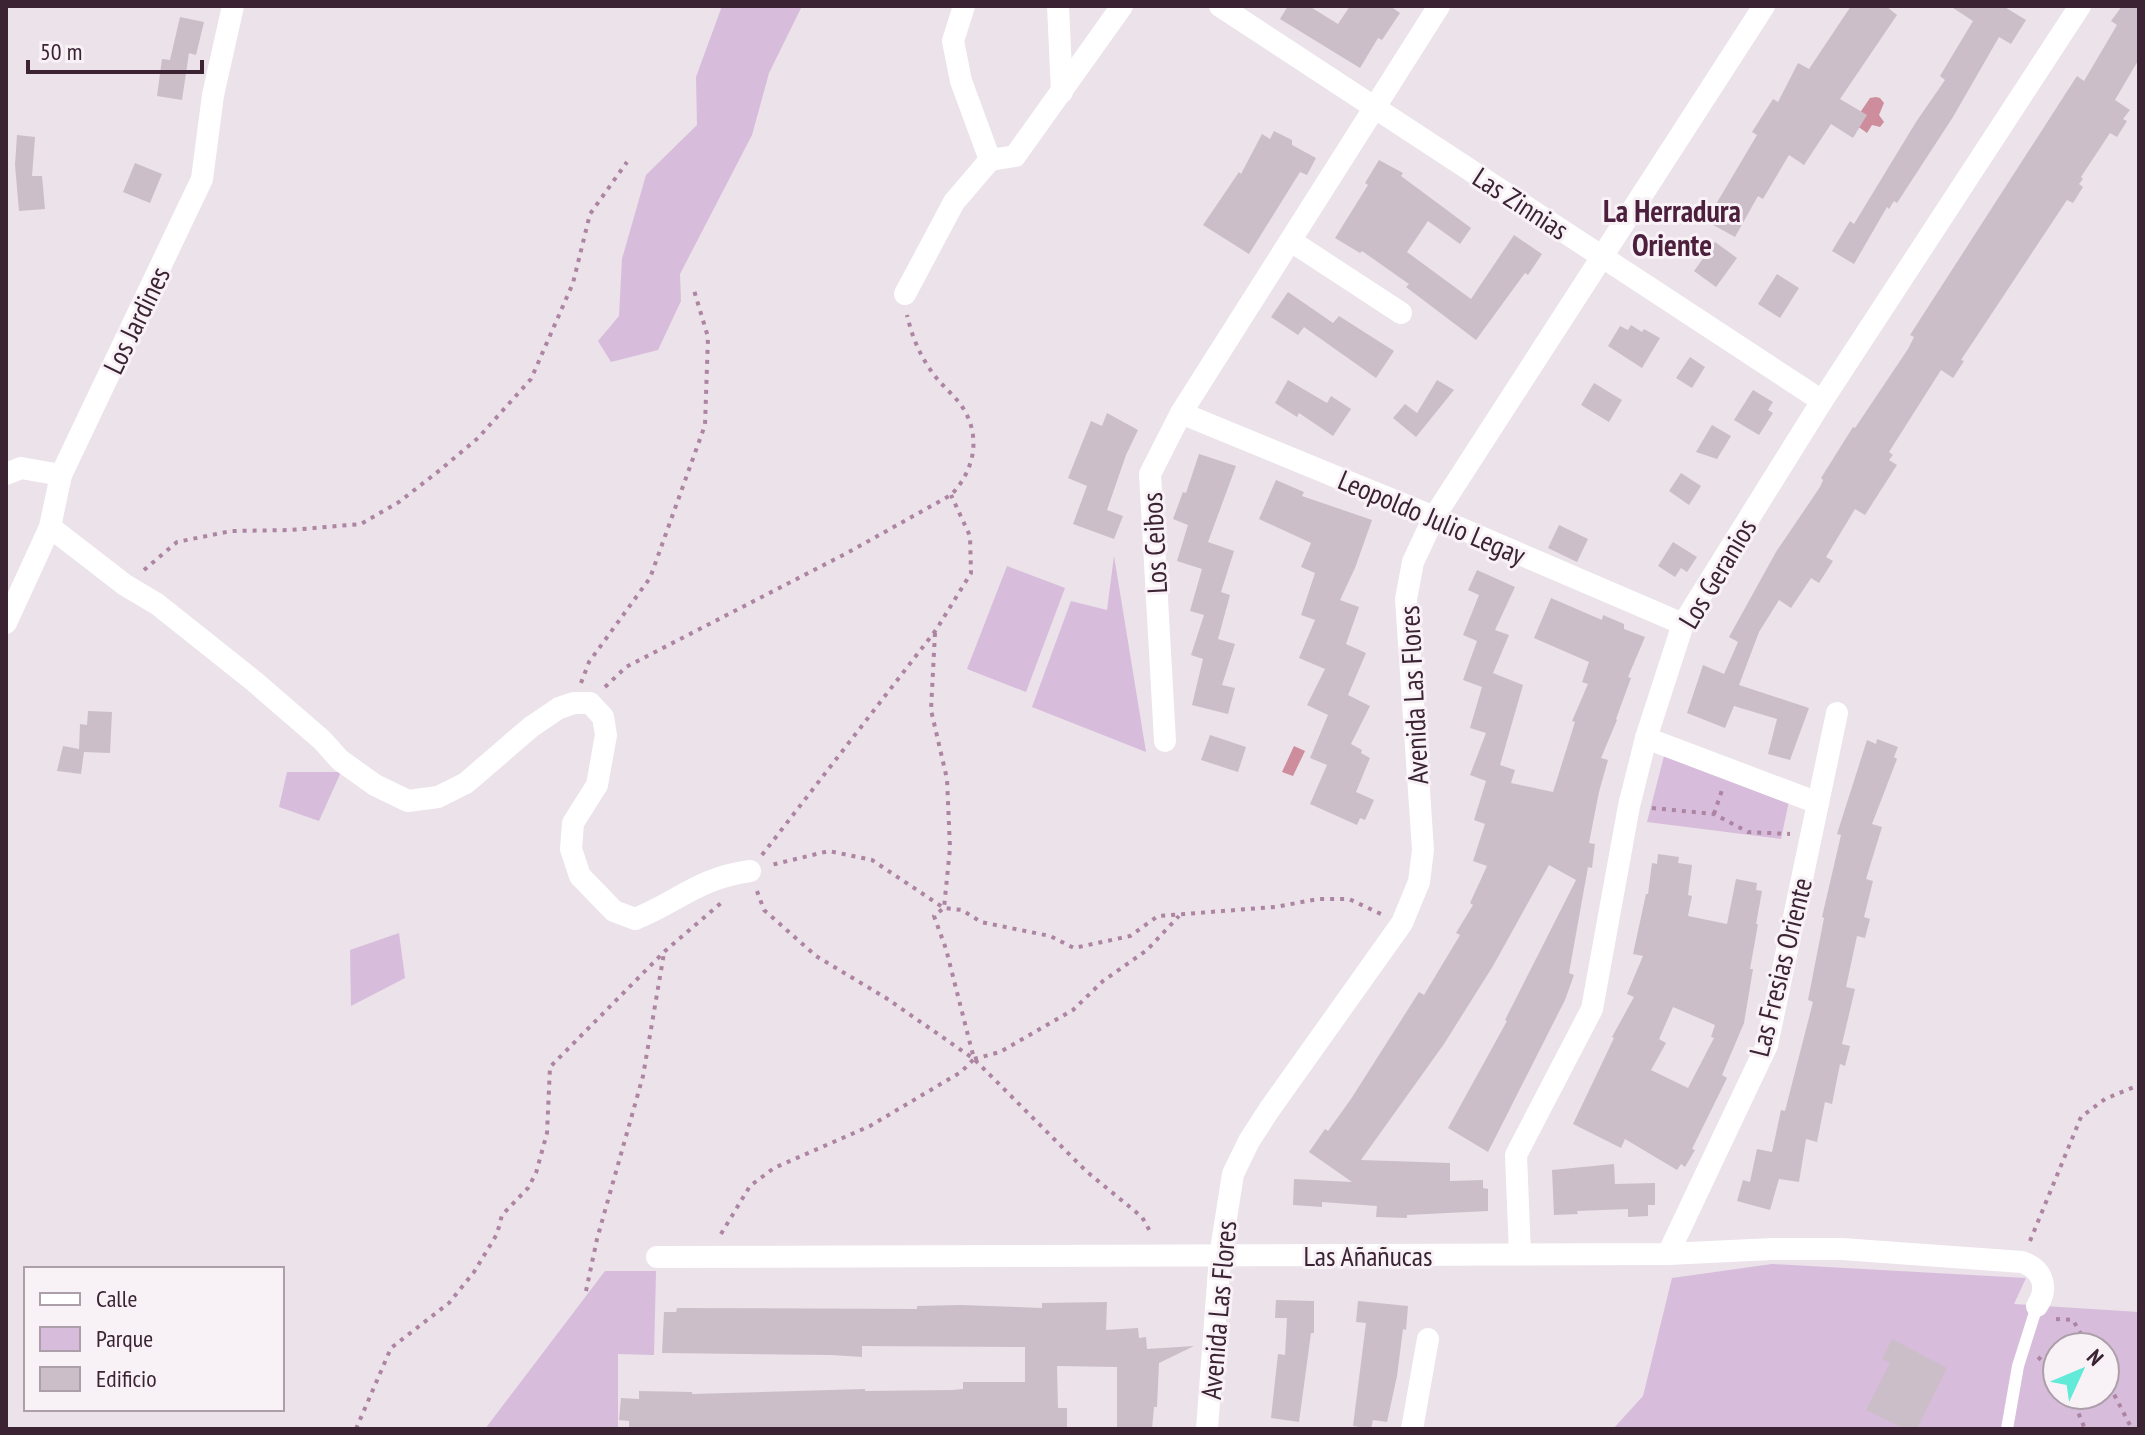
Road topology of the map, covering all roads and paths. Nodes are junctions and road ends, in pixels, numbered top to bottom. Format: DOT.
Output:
graph roads {
  1 [pos="233,6"];
  2 [pos="964,6"];
  3 [pos="1058,6"];
  4 [pos="1122,6"];
  5 [pos="1220,6"];
  6 [pos="1439,6"];
  7 [pos="1764,6"];
  8 [pos="2080,6"];
  9 [pos="1062,92"];
  10 [pos="1374,107"];
  11 [pos="990,160"];
  12 [pos="627,162"];
  13 [pos="1291,241"];
  14 [pos="1603,257"];
  15 [pos="693,287"];
  16 [pos="905,294"];
  17 [pos="1401,313"];
  18 [pos="1822,401"];
  19 [pos="1181,413"];
  20 [pos="6,474"];
  21 [pos="61,475"];
  22 [pos="951,495"];
  23 [pos="1434,517"];
  24 [pos="50,527"];
  25 [pos="125,585"];
  26 [pos="6,623"];
  27 [pos="1683,624"];
  28 [pos="936,630"];
  29 [pos="582,703"];
  30 [pos="1837,713"];
  31 [pos="1646,738"];
  32 [pos="1165,741"];
  33 [pos="1818,803"];
  34 [pos="1629,806"];
  35 [pos="1811,835"];
  36 [pos="750,871"];
  37 [pos="722,901"];
  38 [pos="944,908"];
  39 [pos="1179,915"];
  40 [pos="1402,923"];
  41 [pos="665,951"];
  42 [pos="974,1059"];
  43 [pos="2139,1085"];
  44 [pos="1520,1254"];
  45 [pos="1668,1254"];
  46 [pos="1164,1256"];
  47 [pos="1220,1256"];
  48 [pos="657,1257"];
  49 [pos="709,1257"];
  50 [pos="2022,1262"];
  51 [pos="586,1291"];
  52 [pos="2035,1312"];
  53 [pos="2079,1331"];
  54 [pos="1428,1339"];
  55 [pos="2024,1348"];
  56 [pos="2041,1361"];
  57 [pos="2121,1408"];
  58 [pos="356,1429"];
  59 [pos="1207,1429"];
  60 [pos="1412,1429"];
  61 [pos="2007,1429"];
  62 [pos="2132,1429"];
  1 -- 21 [label="street, Los Jardines"];
  2 -- 11 [label="street"];
  3 -- 9 [label="street"];
  4 -- 9 [label="street"];
  5 -- 10 [label="street, Las Zinnias"];
  6 -- 10 [label="street, Los Ceibos"];
  7 -- 14 [label="street, Avenida Las Flores"];
  8 -- 18 [label="street, Los Geranios"];
  9 -- 11 [label="street"];
  10 -- 13 [label="street, Los Ceibos"];
  10 -- 14 [label="street, Las Zinnias"];
  11 -- 16 [label="street"];
  12 -- 25 [label="path"];
  13 -- 17 [label="street"];
  13 -- 19 [label="street, Los Ceibos"];
  14 -- 18 [label="street, Las Zinnias"];
  14 -- 23 [label="street, Avenida Las Flores"];
  15 -- 29 [label="path"];
  16 -- 22 [label="path"];
  18 -- 27 [label="street, Los Geranios"];
  19 -- 23 [label="street, Leopoldo Julio Legay"];
  19 -- 32 [label="street, Los Ceibos"];
  20 -- 21 [label="street"];
  21 -- 24 [label="street, Los Jardines"];
  22 -- 28 [label="path"];
  22 -- 29 [label="path"];
  23 -- 27 [label="street, Leopoldo Julio Legay"];
  23 -- 40 [label="street, Avenida Las Flores"];
  24 -- 25 [label="street"];
  24 -- 26 [label="street, Los Jardines"];
  25 -- 29 [label="street"];
  27 -- 31 [label="street, Los Geranios"];
  28 -- 36 [label="path"];
  28 -- 38 [label="path"];
  29 -- 36 [label="street"];
  30 -- 33 [label="street, Las Fresias Oriente"];
  31 -- 33 [label="street"];
  31 -- 34 [label="street, Los Geranios"];
  33 -- 35 [label="street, Las Fresias Oriente"];
  34 -- 35 [label="path"];
  34 -- 44 [label="street, Los Geranios"];
  35 -- 45 [label="street, Las Fresias Oriente"];
  36 -- 38 [label="path"];
  36 -- 42 [label="path"];
  37 -- 41 [label="path"];
  38 -- 39 [label="path"];
  38 -- 42 [label="path"];
  39 -- 40 [label="path"];
  39 -- 42 [label="path"];
  40 -- 47 [label="street, Avenida Las Flores"];
  41 -- 51 [label="path"];
  41 -- 58 [label="path"];
  42 -- 46 [label="path"];
  42 -- 49 [label="path"];
  43 -- 50 [label="path"];
  44 -- 45 [label="street, Las Añañucas"];
  44 -- 47 [label="street, Las Añañucas"];
  45 -- 50 [label="street, Las Añañucas"];
  46 -- 47 [label="street, Las Añañucas"];
  46 -- 49 [label="street, Las Añañucas"];
  47 -- 59 [label="street, Avenida Las Flores"];
  48 -- 49 [label="street, Las Añañucas"];
  50 -- 52 [label="street"];
  52 -- 53 [label="path"];
  52 -- 55 [label="lane"];
  54 -- 60 [label="street"];
  55 -- 56 [label="path"];
  55 -- 61 [label="lane"];
  57 -- 62 [label="path"];
}
